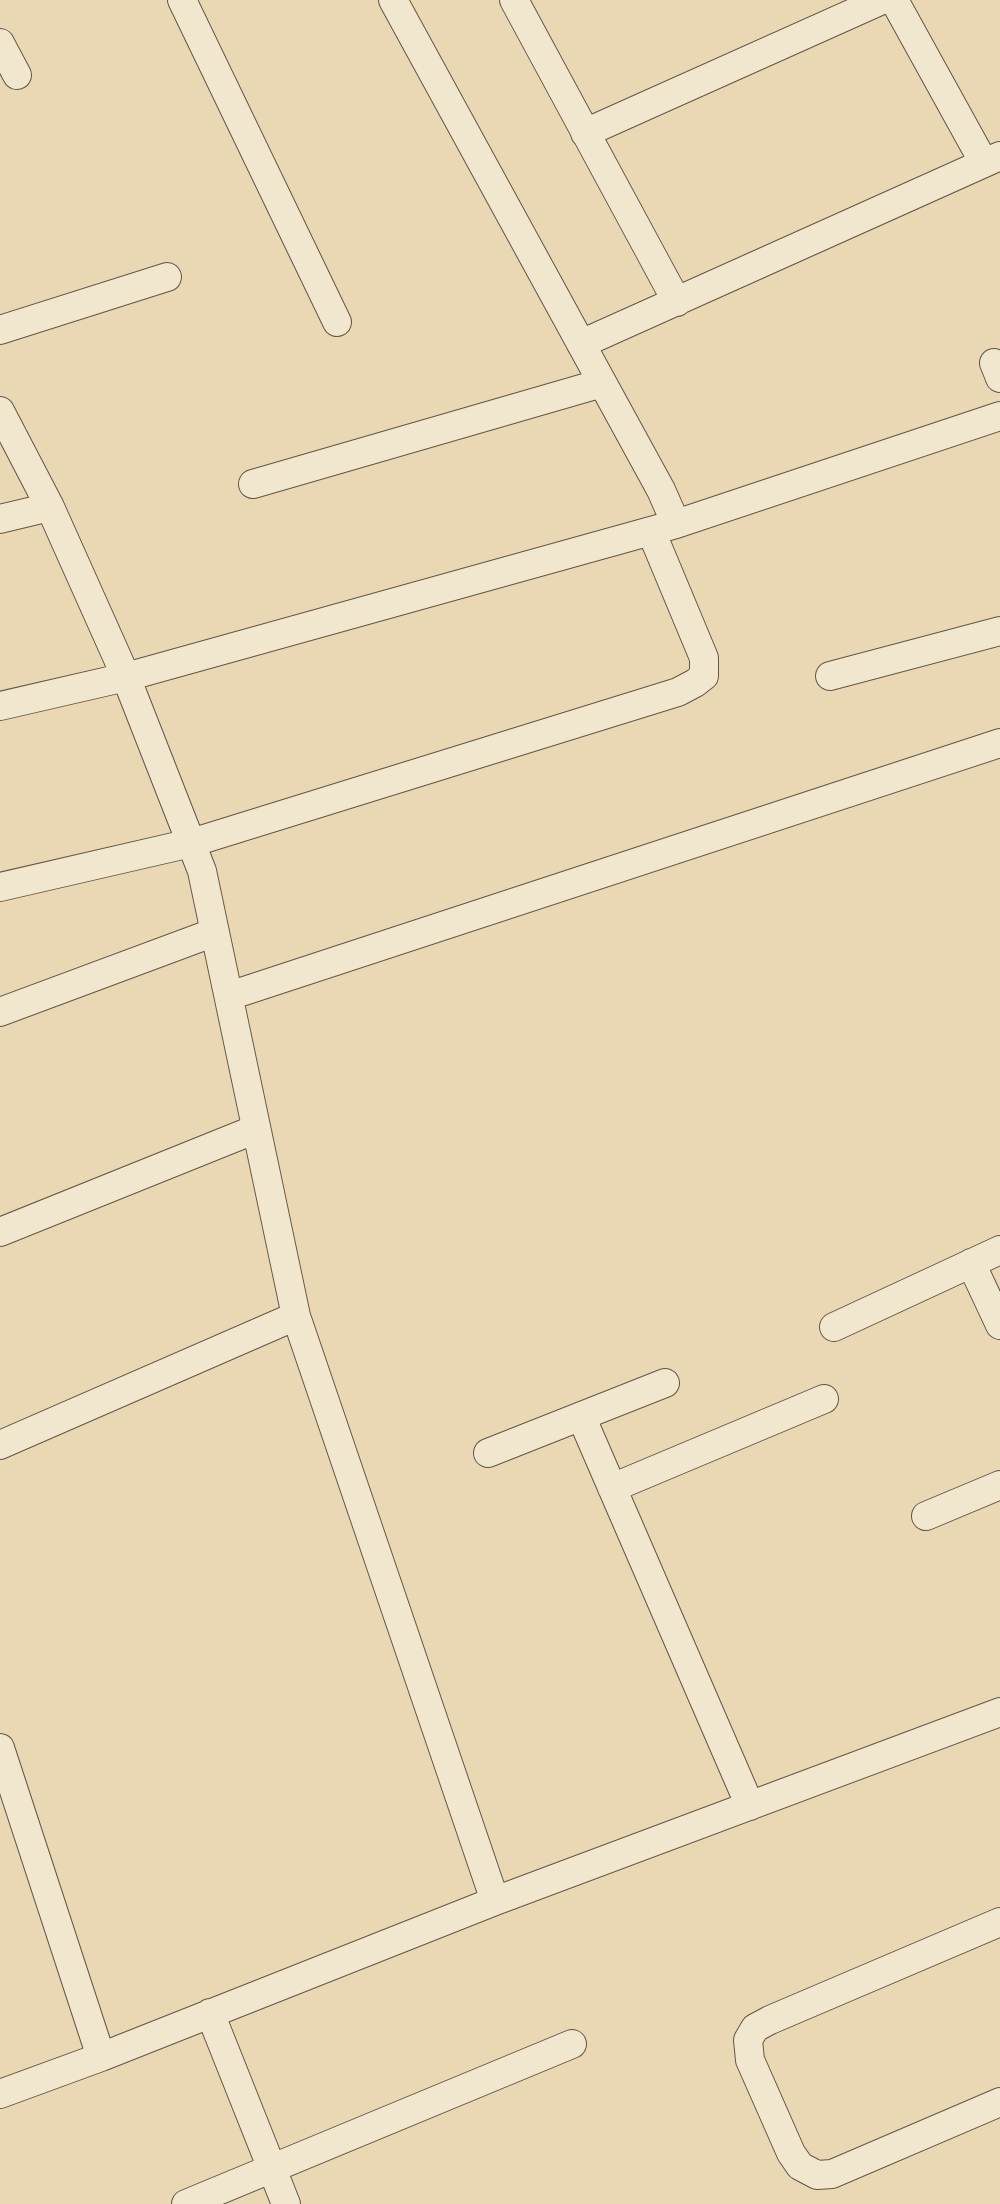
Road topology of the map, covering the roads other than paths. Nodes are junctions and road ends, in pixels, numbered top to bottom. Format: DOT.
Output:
graph roads {
  1 [pos="182,0"];
  2 [pos="393,0"];
  3 [pos="514,0"];
  4 [pos="882,0"];
  5 [pos="894,0"];
  6 [pos="0,43"];
  7 [pos="17,75"];
  8 [pos="585,132"];
  9 [pos="992,159"];
  10 [pos="167,277"];
  11 [pos="677,302"];
  12 [pos="337,322"];
  13 [pos="0,330"];
  14 [pos="581,344"];
  15 [pos="602,383"];
  16 [pos="0,411"];
  17 [pos="1000,416"];
  18 [pos="253,484"];
  19 [pos="50,507"];
  20 [pos="0,519"];
  21 [pos="676,524"];
  22 [pos="651,531"];
  23 [pos="1000,631"];
  24 [pos="830,676"];
  25 [pos="126,677"];
  26 [pos="0,706"];
  27 [pos="1000,743"];
  28 [pos="191,843"];
  29 [pos="0,887"];
  30 [pos="215,932"];
  31 [pos="229,996"];
  32 [pos="0,1012"];
  33 [pos="256,1128"];
  34 [pos="0,1232"];
  35 [pos="1000,1250"];
  36 [pos="971,1263"];
  37 [pos="296,1316"];
  38 [pos="1000,1325"];
  39 [pos="834,1327"];
  40 [pos="665,1383"];
  41 [pos="824,1399"];
  42 [pos="581,1416"];
  43 [pos="0,1445"];
  44 [pos="488,1453"];
  45 [pos="1000,1485"];
  46 [pos="612,1488"];
  47 [pos="926,1516"];
  48 [pos="1000,1712"];
  49 [pos="0,1748"];
  50 [pos="750,1806"];
  51 [pos="495,1901"];
  52 [pos="1000,1922"];
  53 [pos="210,2014"];
  54 [pos="572,2044"];
  55 [pos="102,2057"];
  56 [pos="0,2094"];
  57 [pos="1000,2102"];
  58 [pos="272,2168"];
  59 [pos="186,2204"];
  60 [pos="286,2204"];
  1 -- 12 [label="street"];
  2 -- 14 [label="street"];
  3 -- 8 [label="street"];
  4 -- 8 [label="street"];
  5 -- 9 [label="street"];
  6 -- 7 [label="street"];
  8 -- 11 [label="street"];
  9 -- 11 [label="street"];
  10 -- 13 [label="street"];
  11 -- 14 [label="street"];
  14 -- 15 [label="street"];
  15 -- 18 [label="street"];
  15 -- 21 [label="street"];
  16 -- 19 [label="street"];
  17 -- 21 [label="street"];
  19 -- 20 [label="street"];
  19 -- 25 [label="street"];
  21 -- 22 [label="street"];
  22 -- 25 [label="street"];
  22 -- 28 [label="street"];
  23 -- 24 [label="street"];
  25 -- 26 [label="street"];
  25 -- 28 [label="street"];
  27 -- 31 [label="street"];
  28 -- 29 [label="street"];
  28 -- 30 [label="street"];
  30 -- 31 [label="street"];
  30 -- 32 [label="street"];
  31 -- 33 [label="street"];
  33 -- 34 [label="street"];
  33 -- 37 [label="street"];
  35 -- 36 [label="street"];
  36 -- 38 [label="street"];
  36 -- 39 [label="street"];
  37 -- 43 [label="street"];
  37 -- 51 [label="street"];
  40 -- 42 [label="street"];
  41 -- 46 [label="street"];
  42 -- 44 [label="street"];
  42 -- 46 [label="street"];
  45 -- 47 [label="street"];
  46 -- 50 [label="street"];
  48 -- 50 [label="street"];
  49 -- 55 [label="street"];
  50 -- 51 [label="street"];
  51 -- 53 [label="street"];
  52 -- 57 [label="street"];
  53 -- 55 [label="street"];
  53 -- 58 [label="street"];
  54 -- 58 [label="street"];
  55 -- 56 [label="street"];
  58 -- 59 [label="street"];
  58 -- 60 [label="street"];
}
